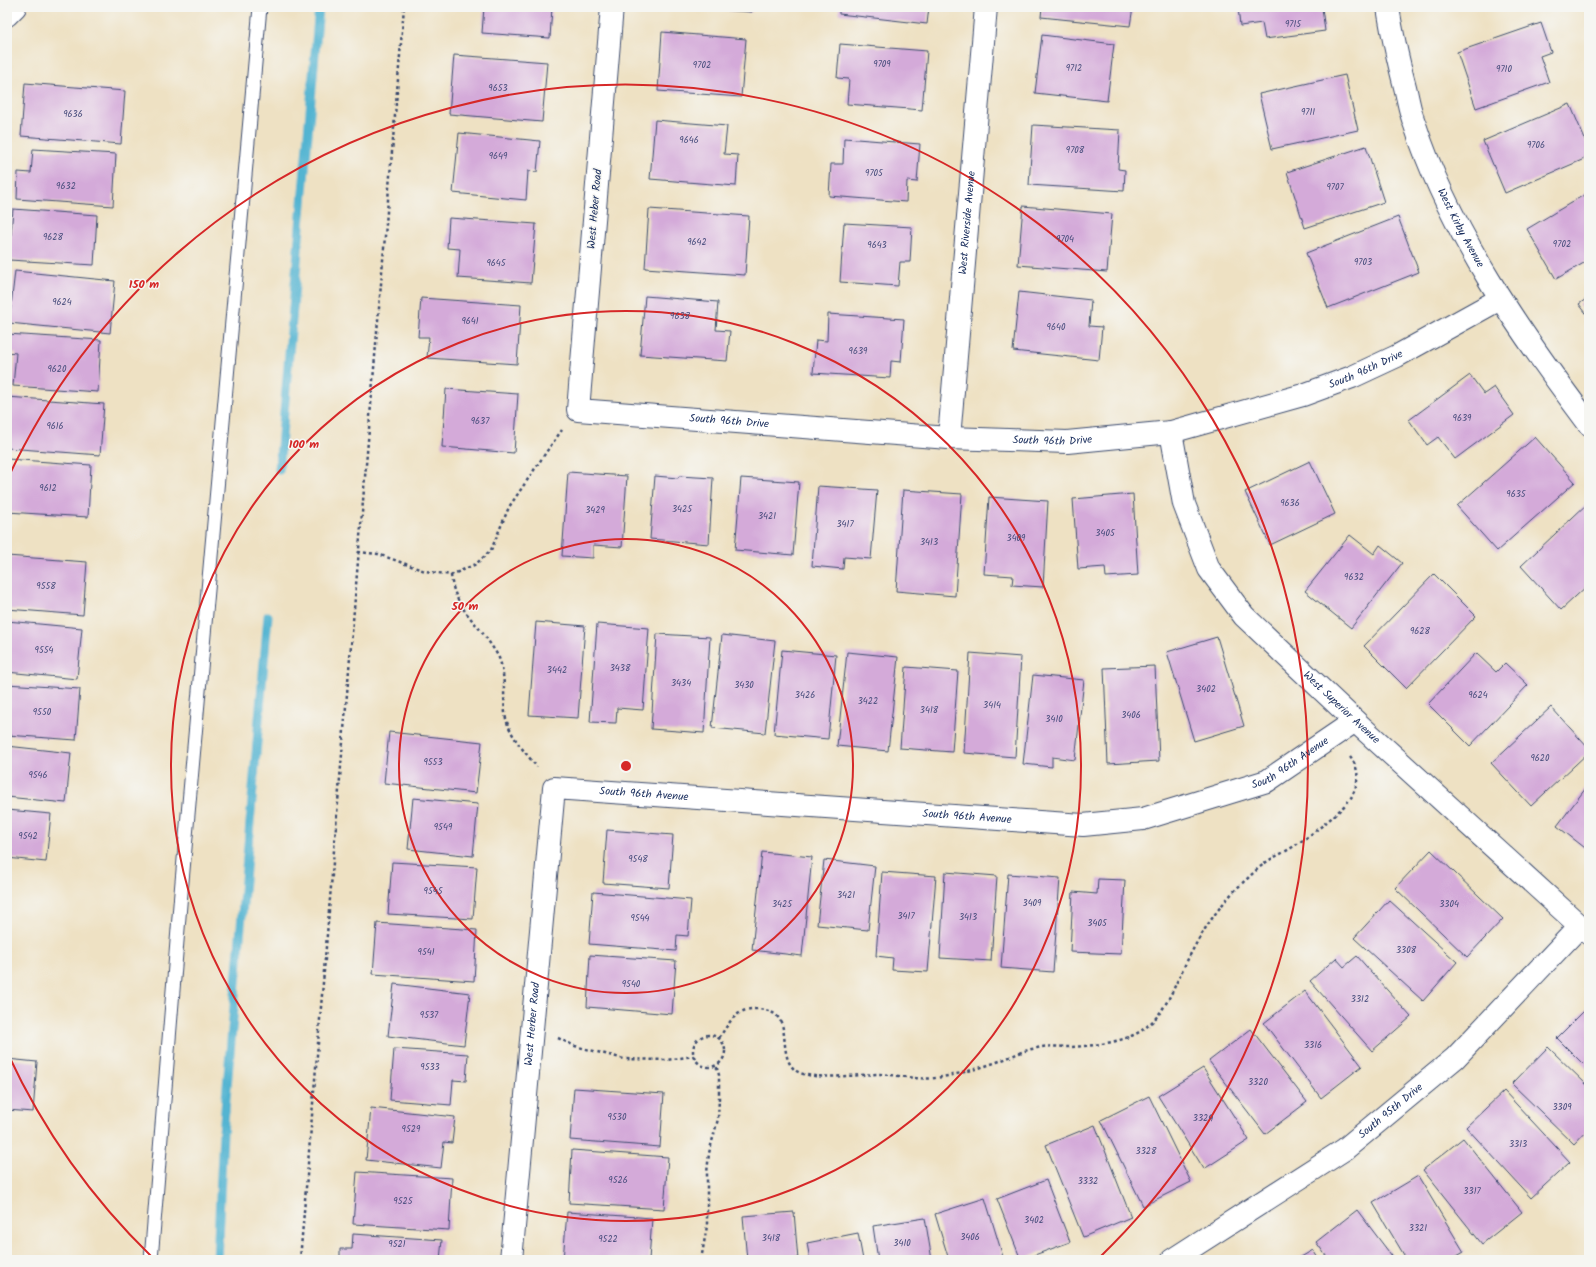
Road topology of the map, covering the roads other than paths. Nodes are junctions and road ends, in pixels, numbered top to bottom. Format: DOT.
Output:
graph roads {
  1 [pos="15,7"];
  2 [pos="260,7"];
  3 [pos="612,7"];
  4 [pos="986,7"];
  5 [pos="1388,7"];
  6 [pos="7,15"];
  7 [pos="1500,299"];
  8 [pos="578,410"];
  9 [pos="1589,424"];
  10 [pos="1171,432"];
  11 [pos="949,438"];
  12 [pos="1355,721"];
  13 [pos="554,788"];
  14 [pos="1585,930"];
  15 [pos="151,1260"];
  16 [pos="511,1260"];
  17 [pos="1172,1260"];
  1 -- 6 [label="street"];
  2 -- 15 [label="lane"];
  3 -- 8 [label="street, West Heber Road"];
  4 -- 11 [label="street, West Riverside Avenue"];
  5 -- 7 [label="street, West Kirby Avenue"];
  7 -- 9 [label="street, West Kirby Avenue"];
  7 -- 10 [label="street, South 96th Drive"];
  8 -- 11 [label="street, South 96th Drive"];
  10 -- 11 [label="street, South 96th Drive"];
  10 -- 12 [label="street, West Superior Avenue"];
  12 -- 13 [label="street, South 96th Avenue"];
  12 -- 14 [label="street, West Superior Avenue"];
  13 -- 16 [label="street, West Herber Road"];
  14 -- 17 [label="street, South 95th Drive"];
}
